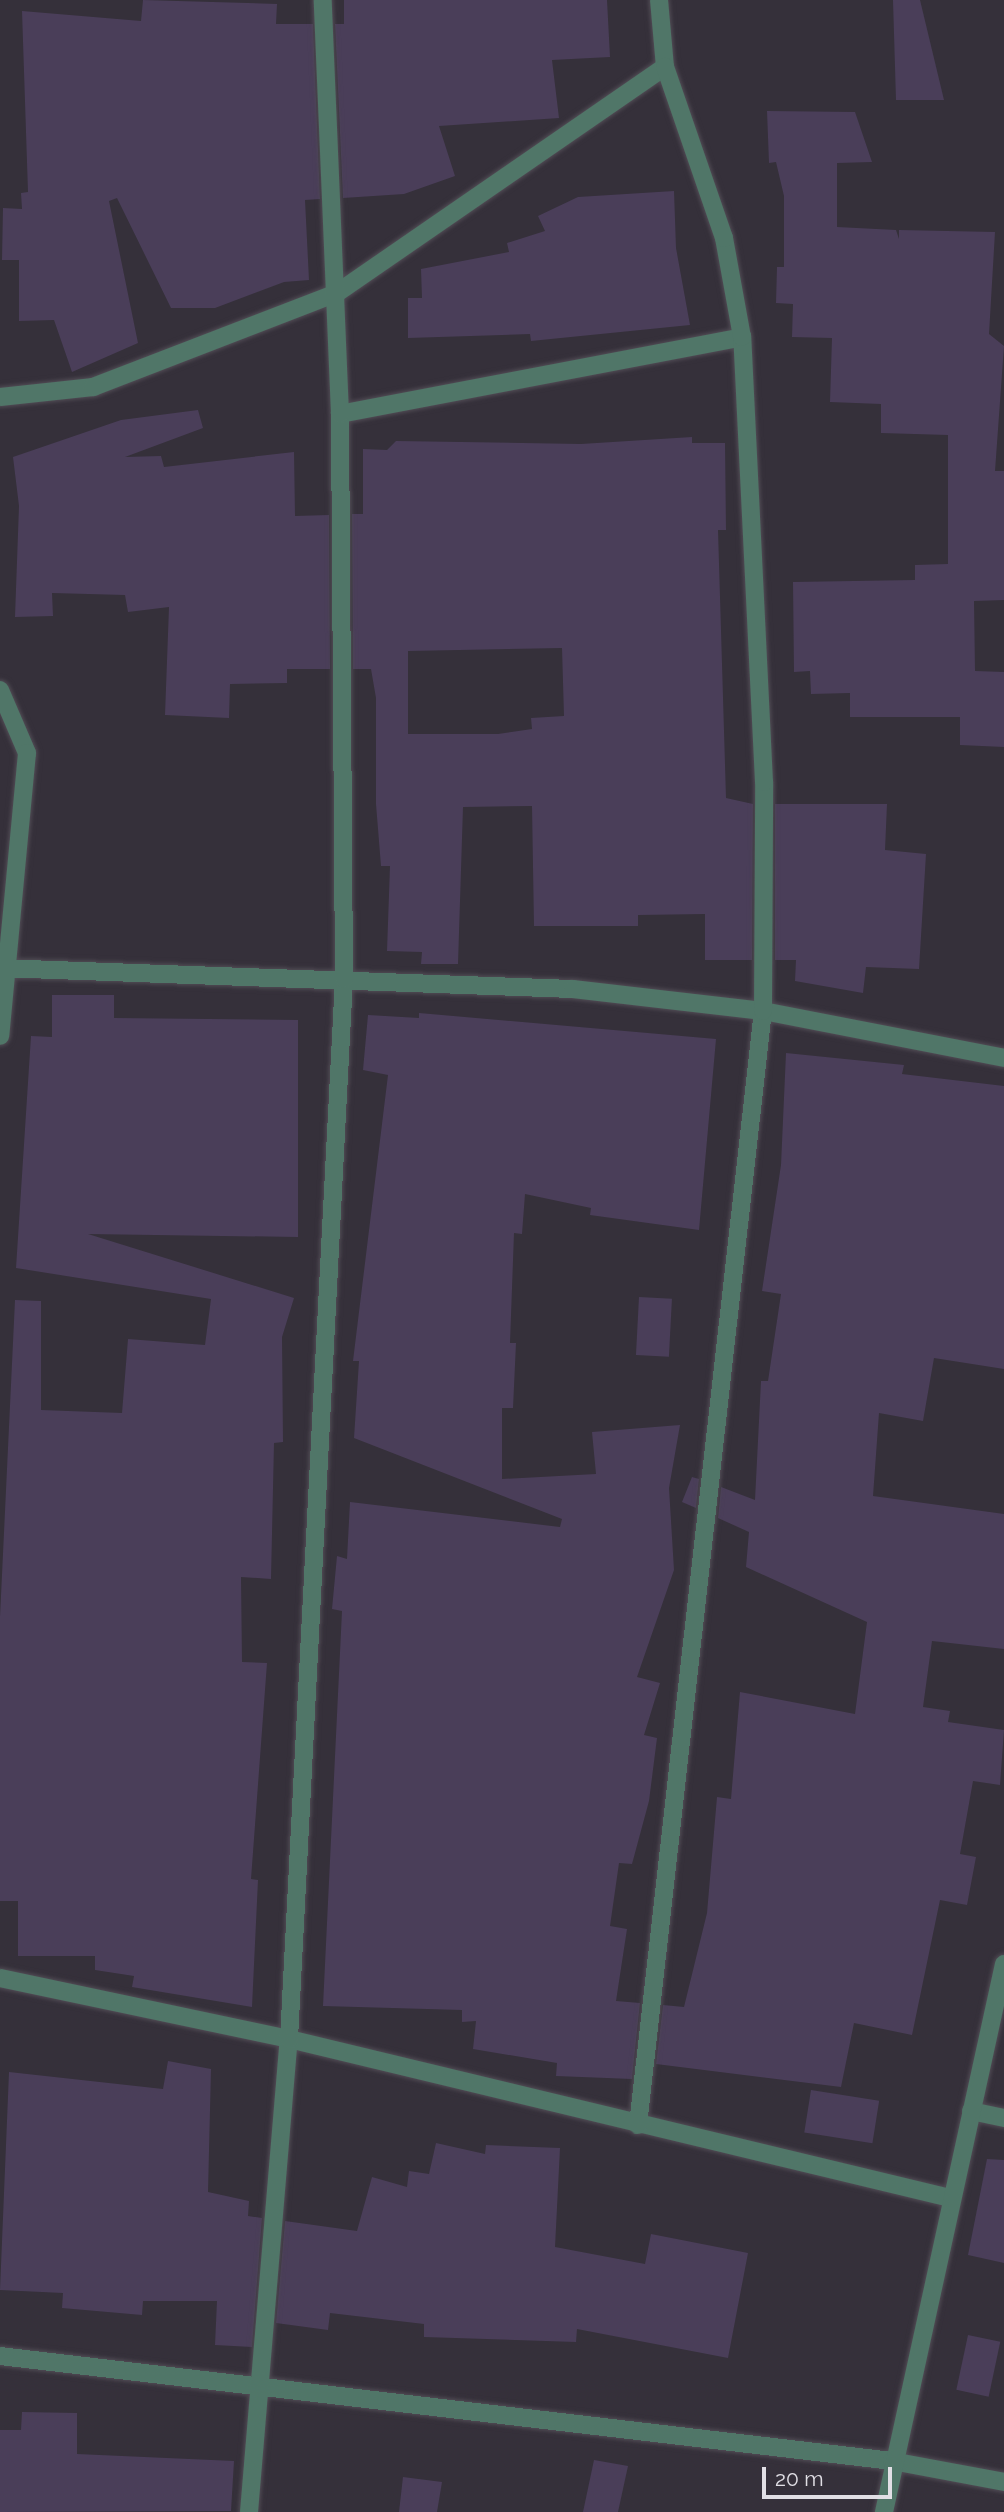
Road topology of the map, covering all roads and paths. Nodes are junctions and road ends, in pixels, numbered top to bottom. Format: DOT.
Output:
graph roads {
  1 [pos="323,0"];
  2 [pos="659,0"];
  3 [pos="665,67"];
  4 [pos="337,293"];
  5 [pos="742,337"];
  6 [pos="0,397"];
  7 [pos="340,414"];
  8 [pos="0,690"];
  9 [pos="3,968"];
  10 [pos="344,979"];
  11 [pos="763,1011"];
  12 [pos="0,1035"];
  13 [pos="1004,1058"];
  14 [pos="1004,1964"];
  15 [pos="0,1978"];
  16 [pos="289,2039"];
  17 [pos="971,2110"];
  18 [pos="1004,2118"];
  19 [pos="638,2125"];
  20 [pos="950,2198"];
  21 [pos="0,2356"];
  22 [pos="257,2391"];
  23 [pos="892,2461"];
  24 [pos="1004,2482"];
  25 [pos="249,2512"];
  26 [pos="884,2512"];
  1 -- 4 [label="street"];
  2 -- 3 [label="street"];
  3 -- 4 [label="street"];
  3 -- 5 [label="street"];
  4 -- 6 [label="street"];
  4 -- 7 [label="street"];
  5 -- 7 [label="street"];
  5 -- 11 [label="street"];
  7 -- 10 [label="street"];
  8 -- 9 [label="street"];
  9 -- 10 [label="street"];
  9 -- 12 [label="street"];
  10 -- 11 [label="street"];
  10 -- 16 [label="street"];
  11 -- 13 [label="street"];
  11 -- 19 [label="street"];
  14 -- 17 [label="street"];
  15 -- 16 [label="street"];
  16 -- 19 [label="street"];
  16 -- 22 [label="street"];
  17 -- 18 [label="street"];
  17 -- 20 [label="street"];
  19 -- 20 [label="street"];
  20 -- 23 [label="street"];
  21 -- 22 [label="street"];
  22 -- 23 [label="street"];
  22 -- 25 [label="street"];
  23 -- 24 [label="street"];
  23 -- 26 [label="street"];
}
